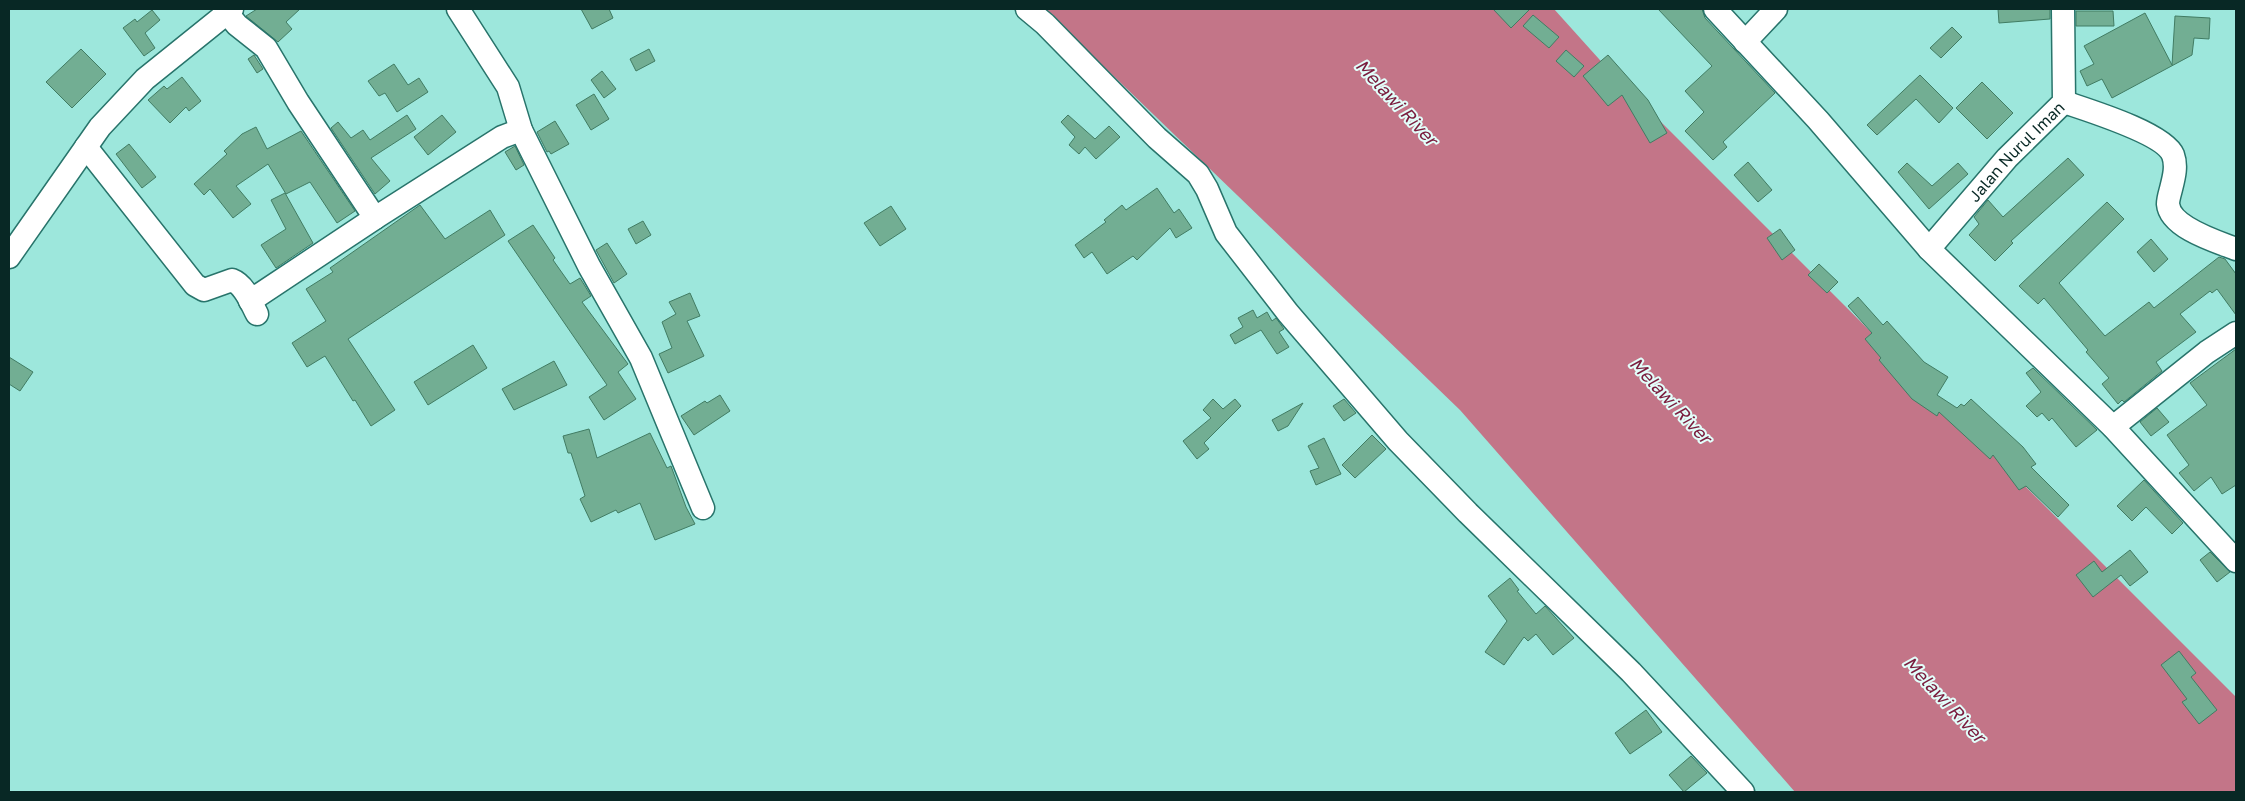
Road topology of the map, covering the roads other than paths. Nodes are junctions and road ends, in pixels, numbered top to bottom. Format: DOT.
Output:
graph roads {
  1 [pos="458,9"];
  2 [pos="1027,9"];
  3 [pos="1715,9"];
  4 [pos="1776,9"];
  5 [pos="2063,9"];
  6 [pos="230,11"];
  7 [pos="1745,42"];
  8 [pos="2064,102"];
  9 [pos="521,130"];
  10 [pos="86,147"];
  11 [pos="375,218"];
  12 [pos="1929,249"];
  13 [pos="2236,249"];
  14 [pos="9,257"];
  15 [pos="2236,333"];
  16 [pos="2113,427"];
  17 [pos="703,508"];
  18 [pos="2236,561"];
  19 [pos="1743,792"];
  1 -- 9 [label="street"];
  2 -- 19 [label="street"];
  3 -- 7 [label="street"];
  4 -- 7 [label="street"];
  5 -- 8 [label="street, Jalan Nurul Iman"];
  6 -- 10 [label="street"];
  6 -- 11 [label="street"];
  7 -- 12 [label="street"];
  8 -- 12 [label="street, Jalan Nurul Iman"];
  8 -- 13 [label="street"];
  9 -- 11 [label="street"];
  9 -- 17 [label="street"];
  10 -- 11 [label="street"];
  10 -- 14 [label="street"];
  12 -- 16 [label="street"];
  15 -- 16 [label="street"];
  16 -- 18 [label="street"];
}
